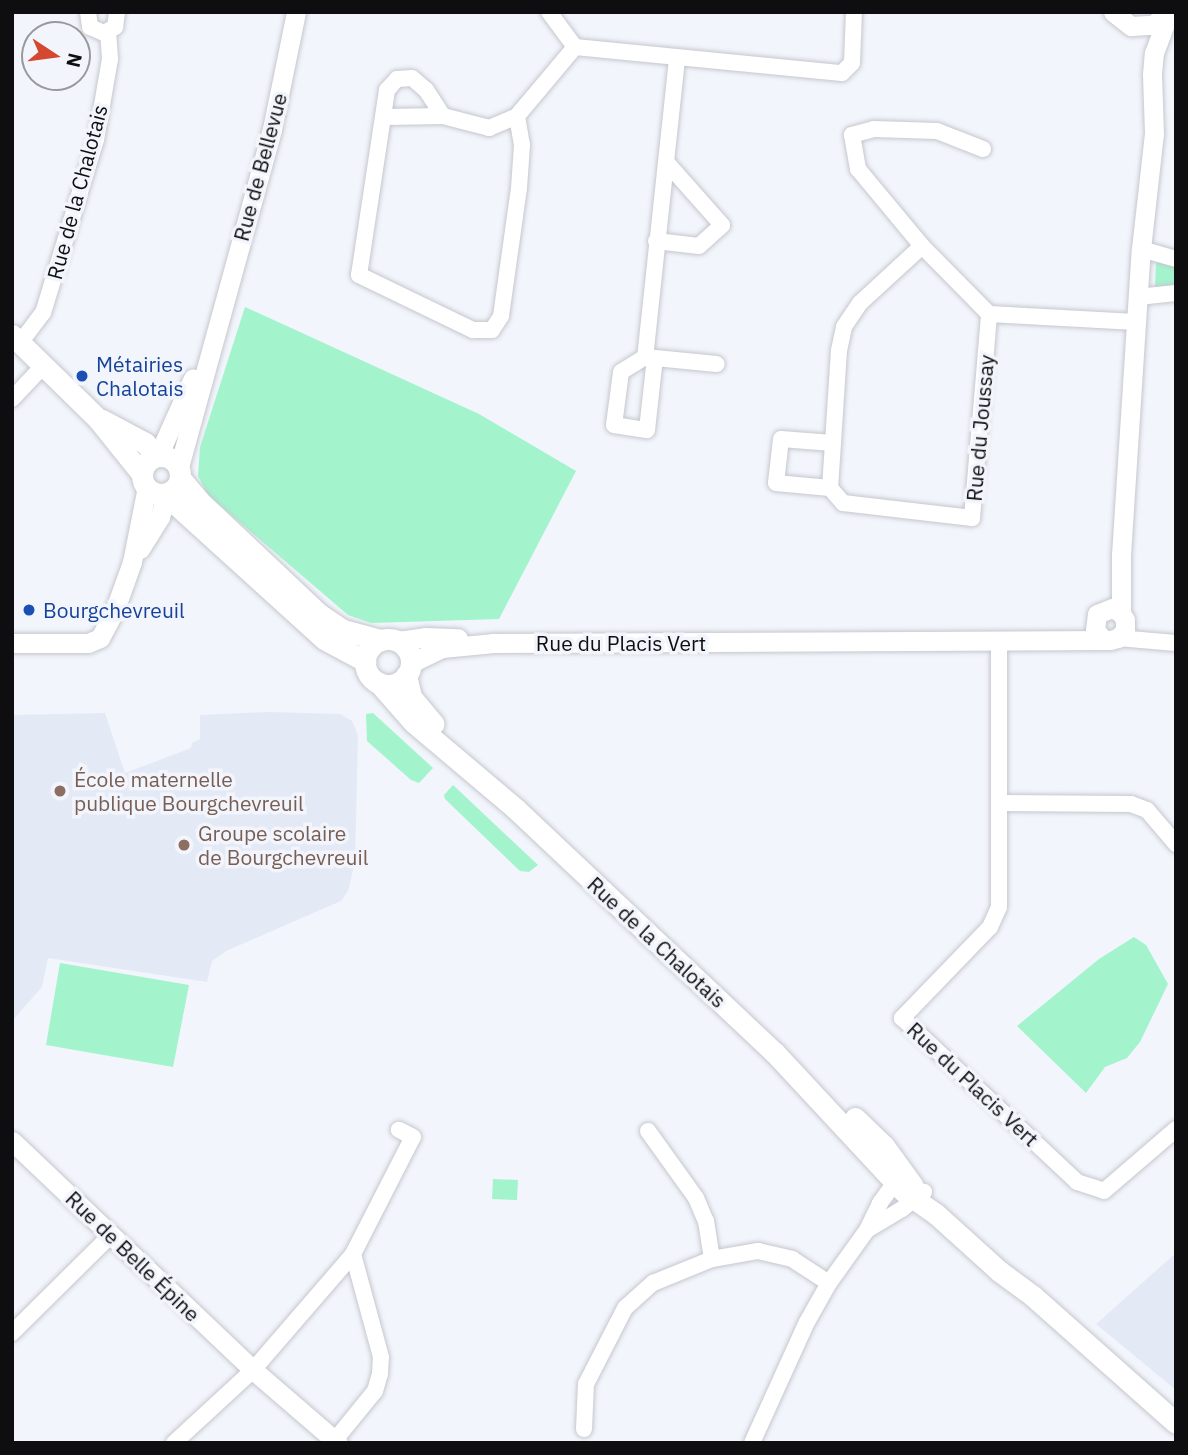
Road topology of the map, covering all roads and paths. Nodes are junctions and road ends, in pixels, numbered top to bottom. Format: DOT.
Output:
graph roads {
  1 [pos="88,12"];
  2 [pos="117,12"];
  3 [pos="296,12"];
  4 [pos="549,12"];
  5 [pos="854,12"];
  6 [pos="1113,12"];
  7 [pos="1169,13"];
  8 [pos="1131,26"];
  9 [pos="108,32"];
  10 [pos="575,47"];
  11 [pos="677,59"];
  12 [pos="1152,74"];
  13 [pos="443,116"];
  14 [pos="517,116"];
  15 [pos="385,117"];
  16 [pos="983,149"];
  17 [pos="666,162"];
  18 [pos="656,241"];
  19 [pos="922,247"];
  20 [pos="1140,249"];
  21 [pos="1176,260"];
  22 [pos="1176,293"];
  23 [pos="1138,297"];
  24 [pos="989,314"];
  25 [pos="217,319"];
  26 [pos="1136,321"];
  27 [pos="16,339"];
  28 [pos="717,364"];
  29 [pos="44,365"];
  30 [pos="12,399"];
  31 [pos="97,418"];
  32 [pos="833,443"];
  33 [pos="157,456"];
  34 [pos="164,482"];
  35 [pos="830,488"];
  36 [pos="1111,623"];
  37 [pos="389,641"];
  38 [pos="999,642"];
  39 [pos="12,643"];
  40 [pos="494,643"];
  41 [pos="1168,644"];
  42 [pos="365,661"];
  43 [pos="408,669"];
  44 [pos="379,683"];
  45 [pos="1000,803"];
  46 [pos="517,810"];
  47 [pos="1176,844"];
  48 [pos="1176,1129"];
  49 [pos="399,1130"];
  50 [pos="648,1131"];
  51 [pos="12,1141"];
  52 [pos="898,1178"];
  53 [pos="920,1196"];
  54 [pos="867,1230"];
  55 [pos="110,1236"];
  56 [pos="353,1254"];
  57 [pos="712,1259"];
  58 [pos="829,1283"];
  59 [pos="12,1333"];
  60 [pos="253,1370"];
  61 [pos="1176,1423"];
  62 [pos="584,1429"];
  63 [pos="336,1441"];
  64 [pos="174,1443"];
  65 [pos="752,1443"];
  1 -- 9 [label="street"];
  2 -- 9 [label="street, Rue de la Chalotais"];
  3 -- 25 [label="street, Rue de Bellevue"];
  4 -- 10 [label="street"];
  5 -- 11 [label="street"];
  6 -- 8 [label="street"];
  7 -- 8 [label="street"];
  7 -- 12 [label="street"];
  8 -- 12 [label="street"];
  9 -- 27 [label="street, Rue de la Chalotais"];
  10 -- 11 [label="street"];
  10 -- 14 [label="street"];
  11 -- 17 [label="street"];
  12 -- 20 [label="street"];
  13 -- 14 [label="street"];
  13 -- 15 [label="street"];
  13 -- 15 [label="street"];
  14 -- 15 [label="street"];
  16 -- 19 [label="street"];
  17 -- 18 [label="street"];
  17 -- 18 [label="street"];
  18 -- 28 [label="street"];
  19 -- 24 [label="street"];
  19 -- 32 [label="street"];
  20 -- 21 [label="street"];
  20 -- 23 [label="street"];
  22 -- 23 [label="street"];
  23 -- 26 [label="street"];
  24 -- 26 [label="street"];
  24 -- 35 [label="street, Rue du Joussay"];
  25 -- 33 [label="street, Rue de Bellevue"];
  25 -- 34 [label="street, Rue de Bellevue"];
  26 -- 36 [label="street"];
  27 -- 29 [label="main road, Rue de la Chalotais"];
  29 -- 30 [label="street"];
  29 -- 31 [label="main road, Rue de la Chalotais"];
  31 -- 33 [label="main road, Rue de la Chalotais"];
  31 -- 34 [label="main road, Rue de la Chalotais"];
  32 -- 35 [label="street"];
  32 -- 35 [label="street, Rue du Joussay"];
  33 -- 34 [label="main road, Rue de la Chalotais"];
  34 -- 37 [label="main road, Rue de la Chalotais"];
  34 -- 39 [label="street, Rue de Bellevue"];
  34 -- 42 [label="main road, Rue de la Chalotais"];
  36 -- 38 [label="street, Rue du Placis Vert"];
  36 -- 41 [label="street"];
  37 -- 40 [label="street, Rue du Placis Vert"];
  37 -- 42 [label="main road"];
  37 -- 43 [label="main road"];
  38 -- 40 [label="street, Rue du Placis Vert"];
  38 -- 45 [label="street, Rue du Placis Vert"];
  40 -- 43 [label="street, Rue du Placis Vert"];
  42 -- 44 [label="main road"];
  43 -- 44 [label="main road"];
  43 -- 46 [label="main road, Rue de la Chalotais"];
  44 -- 46 [label="main road, Rue de la Chalotais"];
  45 -- 47 [label="street"];
  45 -- 48 [label="street, Rue du Placis Vert"];
  46 -- 52 [label="main road, Rue de la Chalotais"];
  49 -- 56 [label="street"];
  50 -- 57 [label="street"];
  51 -- 55 [label="street, Rue de Belle Épine"];
  52 -- 53 [label="main road, Rue de la Chalotais"];
  52 -- 54 [label="street"];
  53 -- 54 [label="street"];
  53 -- 61 [label="main road, Rue de la Chalotais"];
  54 -- 58 [label="street"];
  55 -- 59 [label="street"];
  55 -- 60 [label="street, Rue de Belle Épine"];
  56 -- 60 [label="street"];
  56 -- 63 [label="street, Rue de Belle Épine"];
  57 -- 58 [label="street"];
  57 -- 62 [label="street"];
  58 -- 65 [label="street"];
  60 -- 63 [label="street, Rue de Belle Épine"];
  60 -- 64 [label="street"];
}
